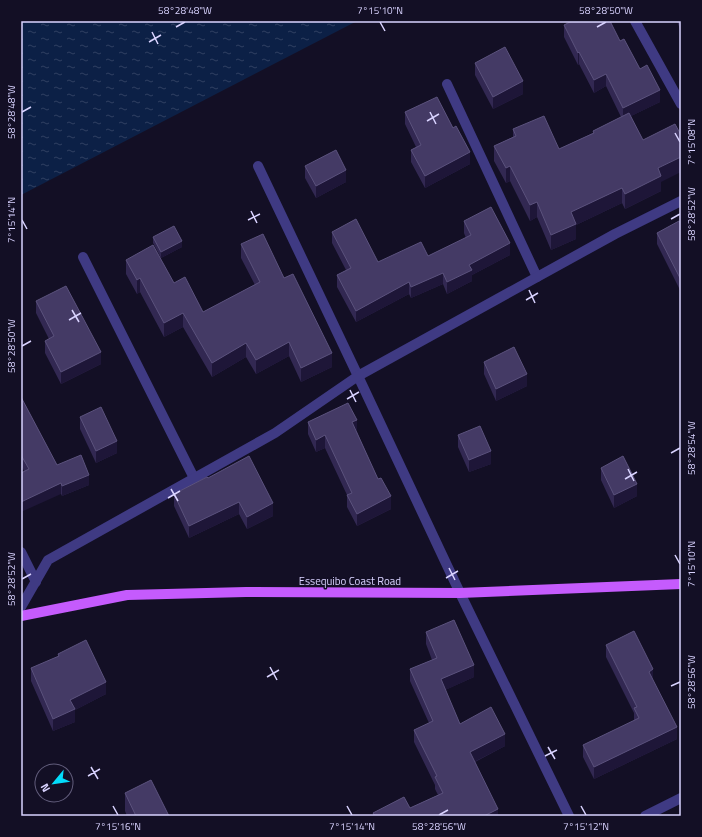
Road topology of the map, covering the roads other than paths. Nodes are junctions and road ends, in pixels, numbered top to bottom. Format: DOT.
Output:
graph roads {
  1 [pos="635,21"];
  2 [pos="446,84"];
  3 [pos="681,104"];
  4 [pos="258,166"];
  5 [pos="681,201"];
  6 [pos="83,257"];
  7 [pos="537,277"];
  8 [pos="358,376"];
  9 [pos="194,478"];
  10 [pos="21,552"];
  11 [pos="36,582"];
  12 [pos="681,584"];
  13 [pos="460,593"];
  14 [pos="21,608"];
  15 [pos="21,616"];
  16 [pos="681,798"];
  17 [pos="569,816"];
  18 [pos="645,816"];
  1 -- 3 [label="street"];
  2 -- 7 [label="street"];
  4 -- 8 [label="street"];
  5 -- 7 [label="street"];
  6 -- 9 [label="street"];
  7 -- 8 [label="street"];
  8 -- 9 [label="street"];
  8 -- 13 [label="street"];
  9 -- 11 [label="street"];
  10 -- 11 [label="street"];
  11 -- 14 [label="street"];
  12 -- 13 [label="main road, Essequibo Coast Road"];
  13 -- 15 [label="main road, Essequibo Coast Road"];
  13 -- 17 [label="street"];
  16 -- 18 [label="street"];
}
